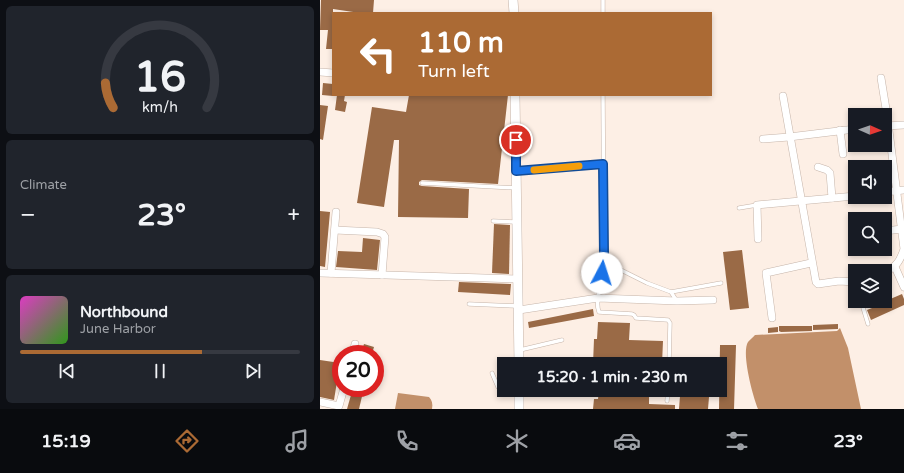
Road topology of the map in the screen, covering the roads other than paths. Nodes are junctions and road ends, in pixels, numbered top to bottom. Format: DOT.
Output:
graph roads {
  1 [pos="513,0"];
  2 [pos="602,0"];
  3 [pos="514,12"];
  4 [pos="603,12"];
  5 [pos="320,72"];
  6 [pos="332,73"];
  7 [pos="881,78"];
  8 [pos="515,96"];
  9 [pos="603,96"];
  10 [pos="783,96"];
  11 [pos="884,108"];
  12 [pos="904,125"];
  13 [pos="892,126"];
  14 [pos="848,129"];
  15 [pos="840,130"];
  16 [pos="789,137"];
  17 [pos="763,139"];
  18 [pos="890,152"];
  19 [pos="843,154"];
  20 [pos="603,164"];
  21 [pos="818,167"];
  22 [pos="516,171"];
  23 [pos="422,183"];
  24 [pos="517,188"];
  25 [pos="904,190"];
  26 [pos="892,191"];
  27 [pos="896,191"];
  28 [pos="848,197"];
  29 [pos="832,198"];
  30 [pos="801,201"];
  31 [pos="757,206"];
  32 [pos="739,208"];
  33 [pos="336,212"];
  34 [pos="493,221"];
  35 [pos="517,223"];
  36 [pos="902,229"];
  37 [pos="335,230"];
  38 [pos="892,231"];
  39 [pos="758,238"];
  40 [pos="603,261"];
  41 [pos="811,263"];
  42 [pos="895,267"];
  43 [pos="892,268"];
  44 [pos="320,273"];
  45 [pos="331,273"];
  46 [pos="382,275"];
  47 [pos="518,279"];
  48 [pos="848,282"];
  49 [pos="721,283"];
  50 [pos="904,287"];
  51 [pos="671,292"];
  52 [pos="598,298"];
  53 [pos="713,300"];
  54 [pos="677,301"];
  55 [pos="469,304"];
  56 [pos="518,308"];
  57 [pos="863,308"];
  58 [pos="772,318"];
  59 [pos="868,324"];
  60 [pos="562,340"];
  61 [pos="519,351"];
  62 [pos="519,357"];
  63 [pos="669,357"];
  64 [pos="492,373"];
  65 [pos="497,385"];
  66 [pos="342,397"];
  67 [pos="520,397"];
  68 [pos="667,397"];
  69 [pos="667,401"];
  70 [pos="320,402"];
  71 [pos="519,409"];
  1 -- 3 [label="street"];
  2 -- 4 [label="lane"];
  5 -- 6 [label="street"];
  7 -- 11 [label="street"];
  8 -- 22 [label="street"];
  9 -- 20 [label="lane"];
  10 -- 16 [label="street"];
  12 -- 13 [label="street"];
  14 -- 15 [label="street"];
  15 -- 16 [label="street"];
  15 -- 19 [label="street"];
  16 -- 17 [label="street"];
  16 -- 30 [label="street"];
  18 -- 27 [label="street"];
  20 -- 22 [label="lane"];
  20 -- 40 [label="lane"];
  21 -- 29 [label="street"];
  22 -- 24 [label="street"];
  23 -- 24 [label="lane"];
  24 -- 35 [label="street"];
  25 -- 27 [label="street"];
  26 -- 27 [label="street"];
  27 -- 36 [label="street"];
  28 -- 29 [label="street"];
  29 -- 30 [label="street"];
  30 -- 31 [label="street"];
  30 -- 41 [label="street"];
  31 -- 32 [label="lane"];
  31 -- 39 [label="street"];
  33 -- 37 [label="street"];
  34 -- 35 [label="lane"];
  35 -- 47 [label="street"];
  36 -- 38 [label="street"];
  36 -- 42 [label="street"];
  37 -- 45 [label="street"];
  37 -- 46 [label="street"];
  40 -- 51 [label="lane"];
  40 -- 52 [label="lane"];
  41 -- 48 [label="street"];
  41 -- 58 [label="street"];
  42 -- 43 [label="street"];
  42 -- 50 [label="street"];
  44 -- 45 [label="street"];
  45 -- 46 [label="street"];
  46 -- 47 [label="street"];
  47 -- 56 [label="street"];
  49 -- 51 [label="lane"];
  51 -- 54 [label="lane"];
  52 -- 54 [label="street"];
  52 -- 56 [label="street"];
  52 -- 63 [label="lane"];
  53 -- 54 [label="street"];
  55 -- 56 [label="lane"];
  56 -- 61 [label="street"];
  57 -- 59 [label="lane"];
  60 -- 61 [label="lane"];
  61 -- 62 [label="street"];
  64 -- 65 [label="lane"];
  66 -- 70 [label="street"];
  67 -- 71 [label="street"];
  68 -- 69 [label="lane"];
}
